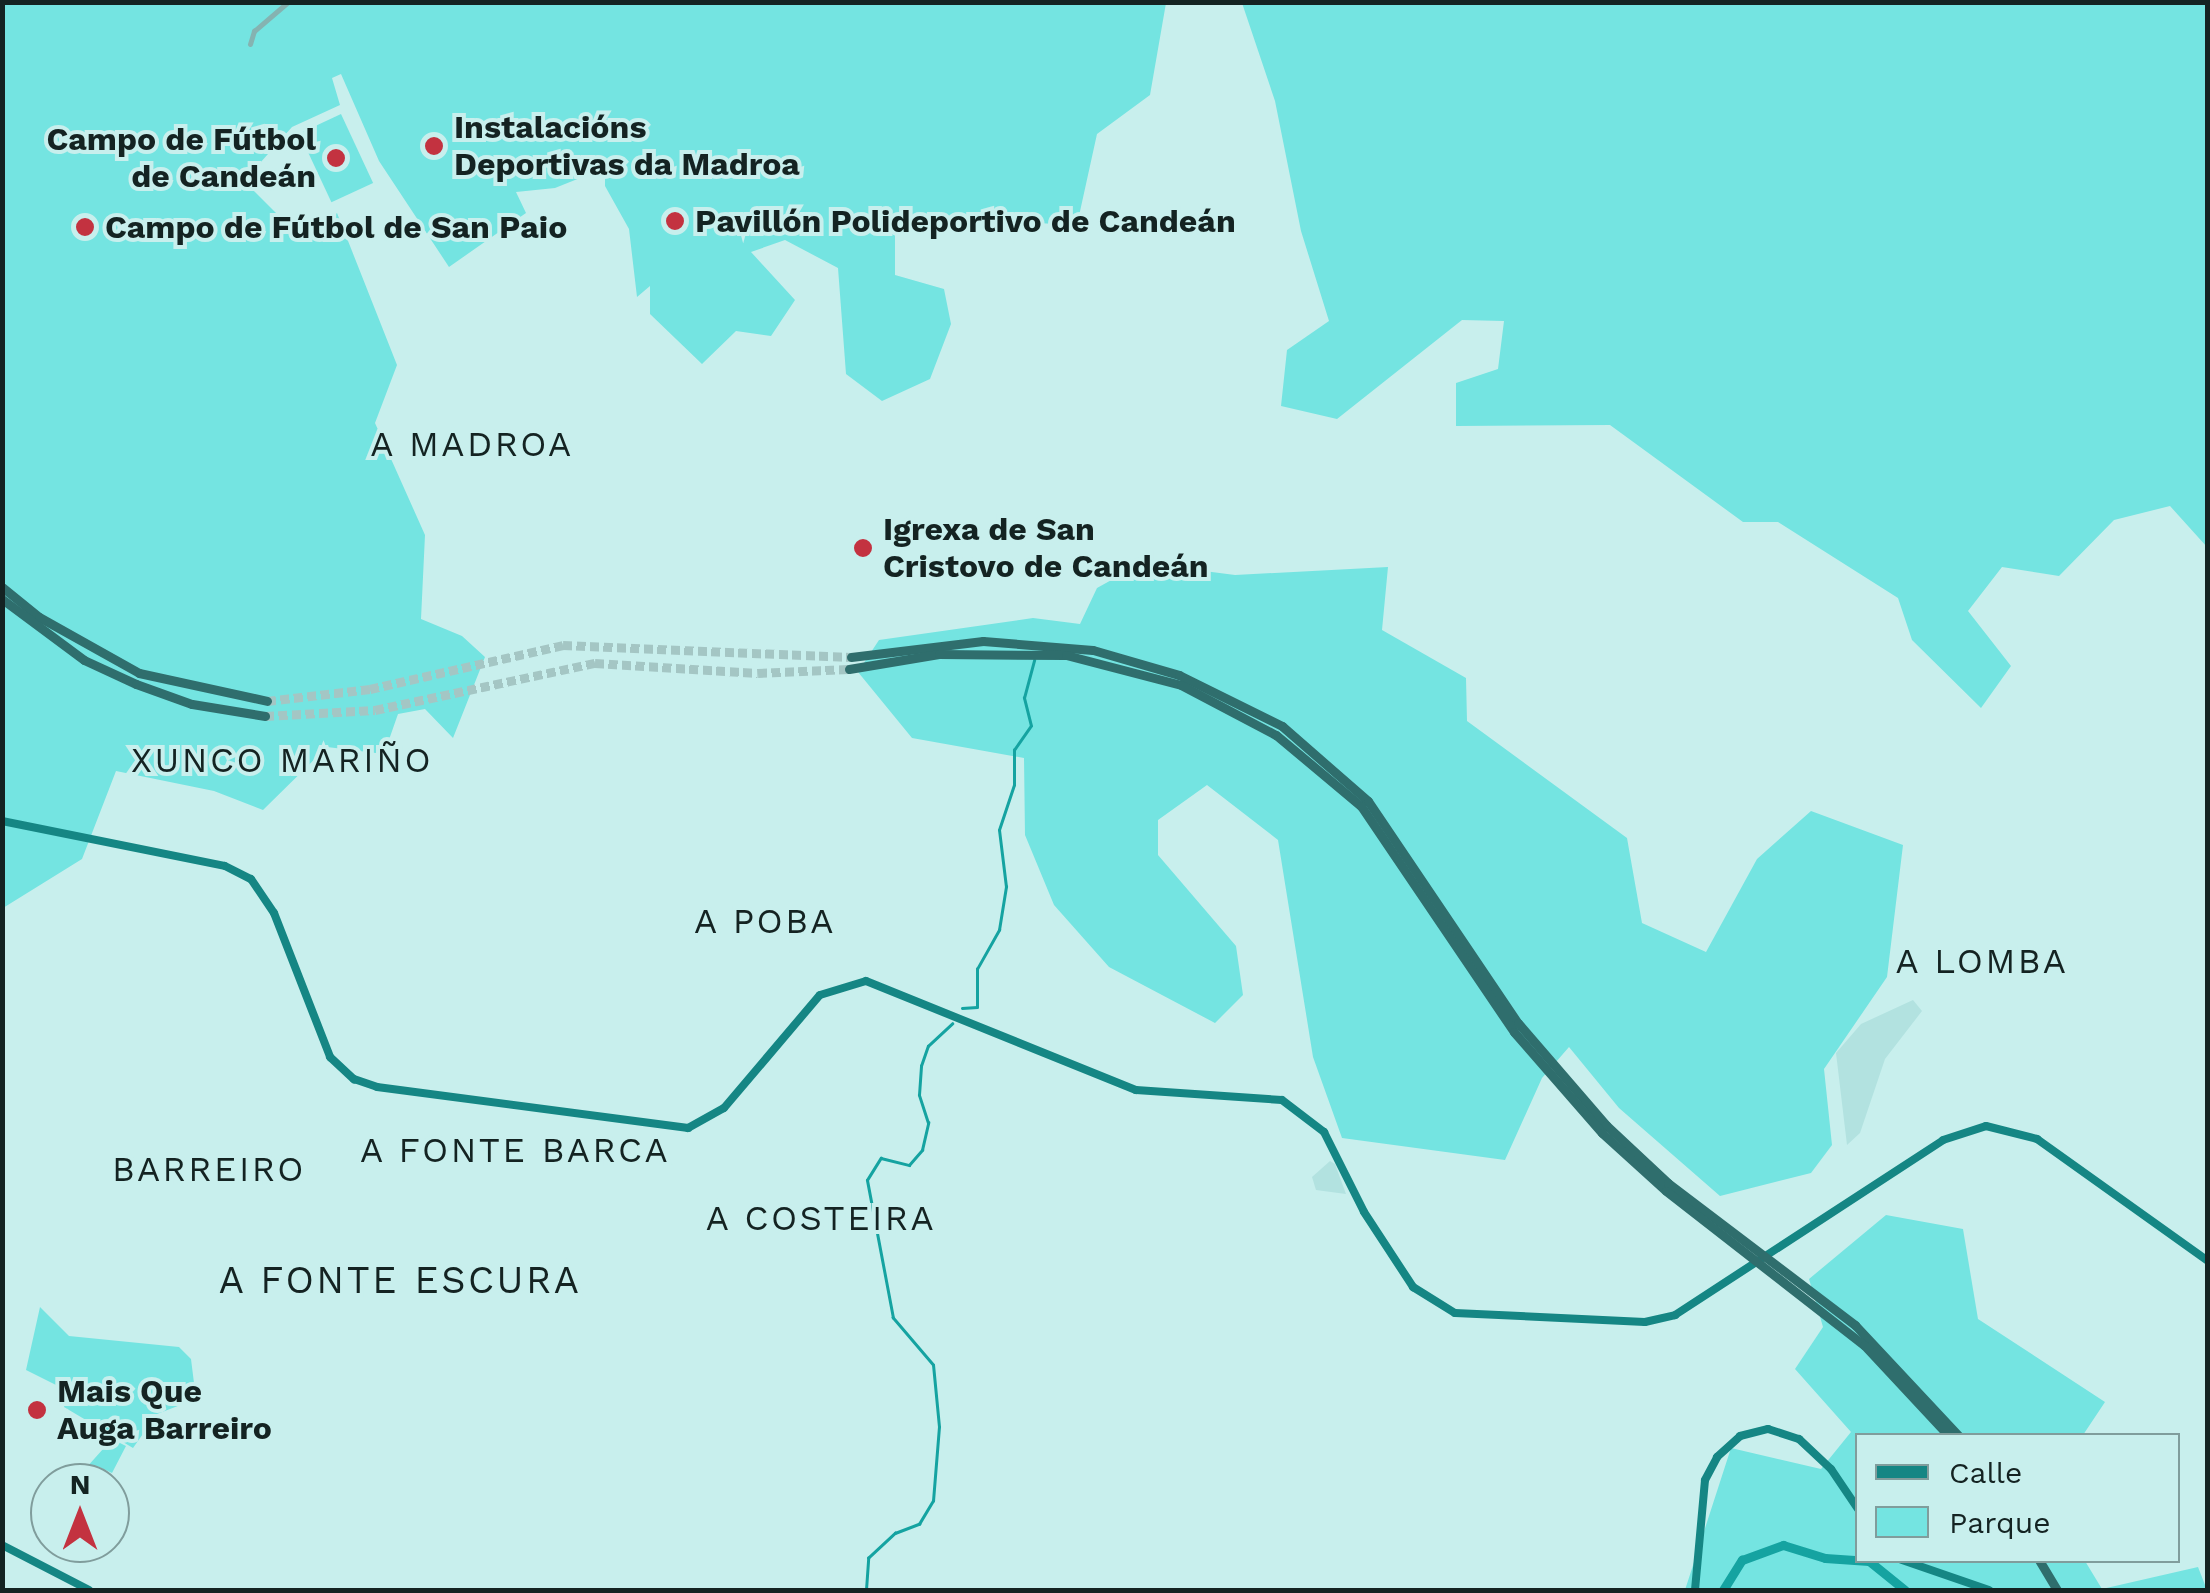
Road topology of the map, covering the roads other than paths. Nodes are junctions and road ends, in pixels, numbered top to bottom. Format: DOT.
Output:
graph roads {
  1 [pos="288,2"];
  2 [pos="250,44"];
  3 [pos="2,587"];
  4 [pos="2,599"];
  5 [pos="1006,646"];
  6 [pos="851,656"];
  7 [pos="849,669"];
  8 [pos="267,700"];
  9 [pos="265,716"];
  10 [pos="2,821"];
  11 [pos="1667,1187"];
  12 [pos="2208,1262"];
  13 [pos="1946,1433"];
  14 [pos="1956,1433"];
  15 [pos="1855,1505"];
  16 [pos="2,1544"];
  17 [pos="1911,1563"];
  18 [pos="2038,1563"];
  19 [pos="88,1590"];
  20 [pos="1695,1590"];
  21 [pos="1989,1590"];
  22 [pos="2053,1590"];
  1 -- 2 [label="street"];
  3 -- 8 [label="highway"];
  4 -- 9 [label="highway"];
  5 -- 6 [label="highway"];
  5 -- 7 [label="highway"];
  5 -- 11 [label="highway"];
  10 -- 12 [label="main road"];
  11 -- 13 [label="highway, bridge"];
  11 -- 14 [label="highway, bridge"];
  15 -- 20 [label="main road"];
  16 -- 19 [label="main road"];
  17 -- 21 [label="main road"];
  18 -- 22 [label="highway"];
}
